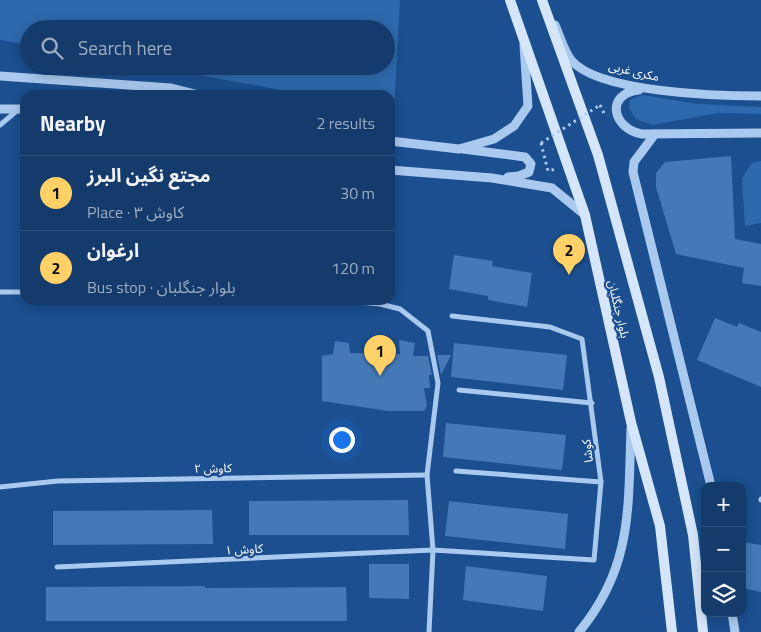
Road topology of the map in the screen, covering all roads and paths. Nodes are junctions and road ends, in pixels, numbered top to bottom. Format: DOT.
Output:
graph roads {
  1 [pos="510,0"];
  2 [pos="543,0"];
  3 [pos="523,35"];
  4 [pos="0,76"];
  5 [pos="646,89"];
  6 [pos="179,90"];
  7 [pos="761,96"];
  8 [pos="600,105"];
  9 [pos="0,109"];
  10 [pos="20,109"];
  11 [pos="20,111"];
  12 [pos="0,125"];
  13 [pos="761,133"];
  14 [pos="655,134"];
  15 [pos="395,142"];
  16 [pos="459,148"];
  17 [pos="395,170"];
  18 [pos="548,171"];
  19 [pos="492,178"];
  20 [pos="585,215"];
  21 [pos="0,292"];
  22 [pos="20,292"];
  23 [pos="383,305"];
  24 [pos="452,316"];
  25 [pos="460,390"];
  26 [pos="592,404"];
  27 [pos="631,422"];
  28 [pos="456,471"];
  29 [pos="427,475"];
  30 [pos="601,482"];
  31 [pos="710,482"];
  32 [pos="0,487"];
  33 [pos="433,550"];
  34 [pos="594,560"];
  35 [pos="57,567"];
  36 [pos="733,617"];
  37 [pos="429,632"];
  38 [pos="579,632"];
  39 [pos="672,632"];
  40 [pos="703,632"];
  41 [pos="735,632"];
  1 -- 3 [label="main road, بلوار جنگلبان"];
  2 -- 5 [label="street, مکری غربی"];
  2 -- 40 [label="main road, بلوار جنگلبان"];
  3 -- 16 [label="street"];
  3 -- 20 [label="main road, بلوار جنگلبان"];
  4 -- 6 [label="street"];
  5 -- 7 [label="street, مکری غربی"];
  5 -- 14 [label="street"];
  8 -- 18 [label="path, bridge"];
  9 -- 10 [label="street"];
  11 -- 12 [label="street"];
  13 -- 14 [label="street"];
  14 -- 31 [label="street"];
  15 -- 16 [label="street"];
  16 -- 19 [label="street"];
  17 -- 19 [label="street"];
  19 -- 20 [label="street"];
  20 -- 27 [label="main road, بلوار جنگلبان"];
  21 -- 22 [label="street"];
  23 -- 29 [label="street"];
  24 -- 26 [label="street, کوشا"];
  25 -- 26 [label="street"];
  26 -- 30 [label="street, کوشا"];
  27 -- 38 [label="street"];
  27 -- 39 [label="main road, بلوار جنگلبان"];
  28 -- 30 [label="street"];
  29 -- 32 [label="street, کاوش ۲"];
  29 -- 33 [label="street"];
  30 -- 34 [label="street, کوشا"];
  33 -- 34 [label="street, کاوش ۱"];
  33 -- 35 [label="street, کاوش ۱"];
  33 -- 37 [label="street"];
  36 -- 41 [label="street"];
}
